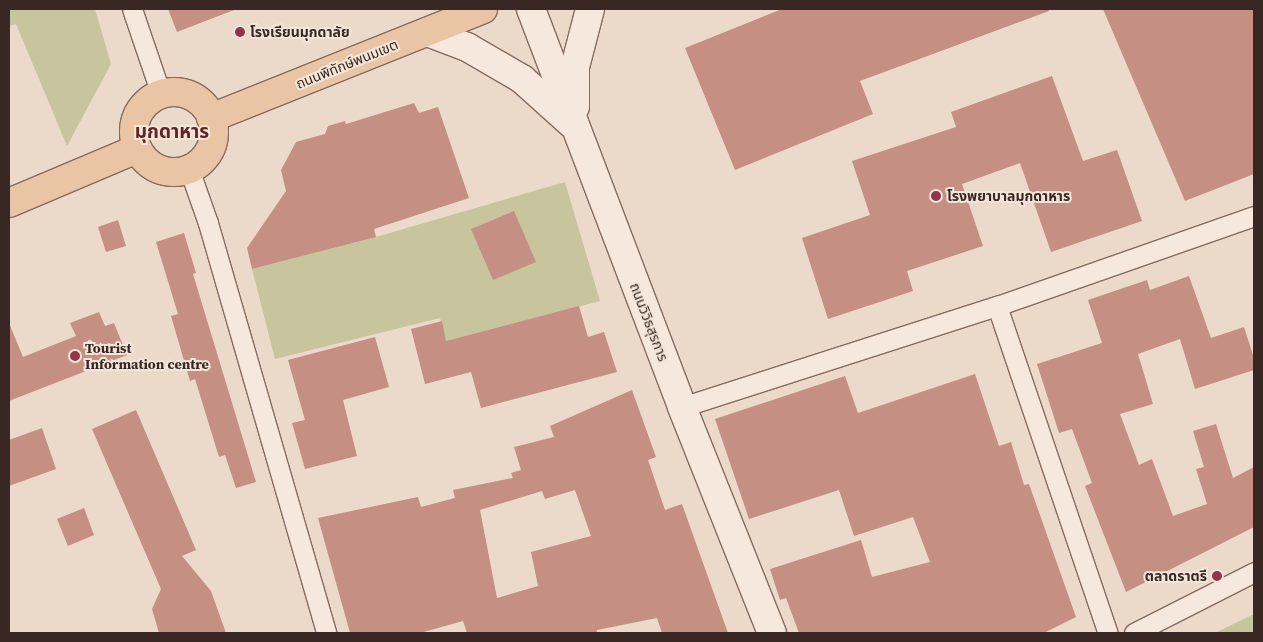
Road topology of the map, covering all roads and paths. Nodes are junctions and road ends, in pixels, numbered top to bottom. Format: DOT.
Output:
graph roads {
  1 [pos="132,9"];
  2 [pos="483,9"];
  3 [pos="531,9"];
  4 [pos="590,9"];
  5 [pos="427,32"];
  6 [pos="162,94"];
  7 [pos="211,118"];
  8 [pos="575,126"];
  9 [pos="137,149"];
  10 [pos="189,169"];
  11 [pos="9,203"];
  12 [pos="1254,216"];
  13 [pos="997,306"];
  14 [pos="682,408"];
  15 [pos="1254,572"];
  16 [pos="326,633"];
  17 [pos="772,633"];
  18 [pos="1108,633"];
  19 [pos="1134,633"];
  1 -- 6 [label="street"];
  2 -- 5 [label="main road, ถนนพิทักษ์พนมเขต"];
  3 -- 8 [label="main road, ถนนวิวิธสุรการ"];
  4 -- 8 [label="main road"];
  5 -- 7 [label="main road, ถนนพิทักษ์พนมเขต"];
  5 -- 8 [label="main road"];
  6 -- 7 [label="main road"];
  6 -- 9 [label="main road"];
  7 -- 10 [label="main road"];
  8 -- 14 [label="main road, ถนนวิวิธสุรการ"];
  9 -- 10 [label="main road"];
  9 -- 11 [label="main road"];
  10 -- 16 [label="street"];
  12 -- 13 [label="street"];
  13 -- 14 [label="street"];
  13 -- 18 [label="street"];
  14 -- 17 [label="main road, ถนนวิวิธสุรการ"];
  15 -- 19 [label="street"];
}
